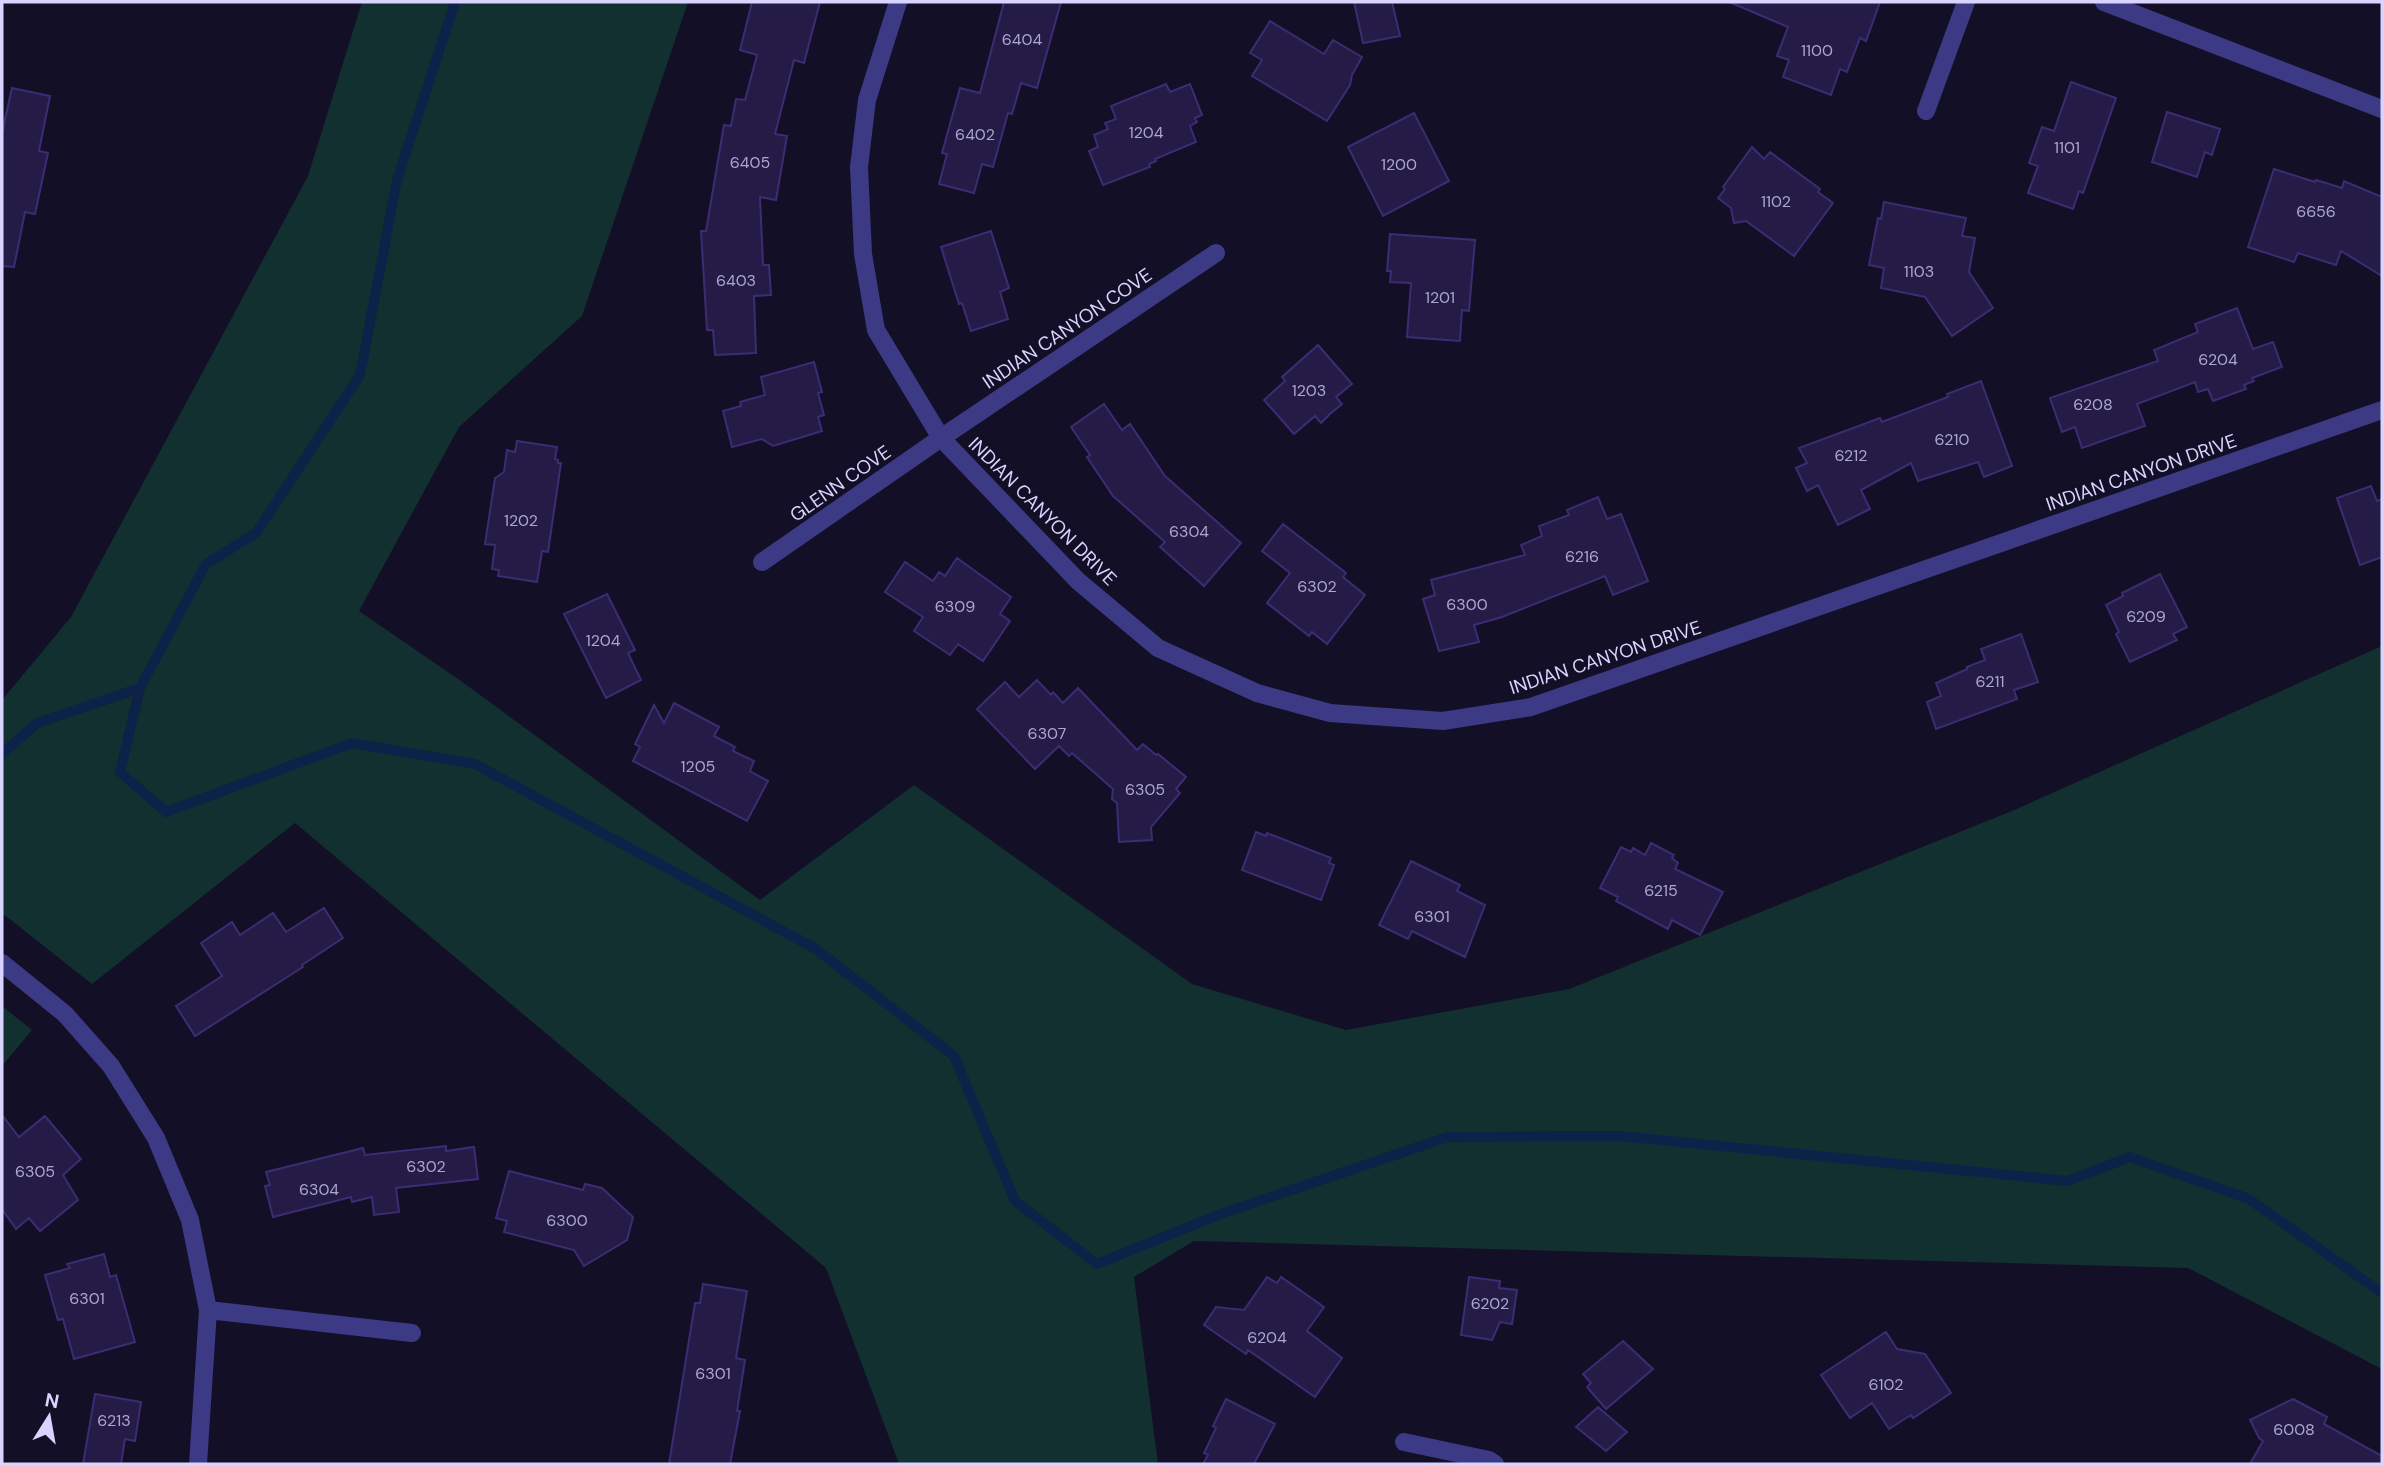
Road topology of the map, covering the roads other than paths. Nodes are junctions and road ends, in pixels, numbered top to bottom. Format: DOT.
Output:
graph roads {
  1 [pos="898,2"];
  2 [pos="1966,2"];
  3 [pos="2104,2"];
  4 [pos="2382,109"];
  5 [pos="1926,111"];
  6 [pos="1216,253"];
  7 [pos="2382,410"];
  8 [pos="941,438"];
  9 [pos="762,562"];
  10 [pos="2,964"];
  11 [pos="208,1310"];
  12 [pos="412,1333"];
  13 [pos="1404,1442"];
  14 [pos="198,1464"];
  15 [pos="1495,1464"];
  1 -- 8 [label="street, INDIAN CANYON DRIVE"];
  2 -- 5 [label="street"];
  3 -- 4 [label="street"];
  6 -- 8 [label="street, INDIAN CANYON COVE"];
  7 -- 8 [label="street, INDIAN CANYON DRIVE"];
  8 -- 9 [label="street, GLENN COVE"];
  10 -- 11 [label="street"];
  11 -- 12 [label="street"];
  11 -- 14 [label="street"];
  13 -- 15 [label="street"];
}
